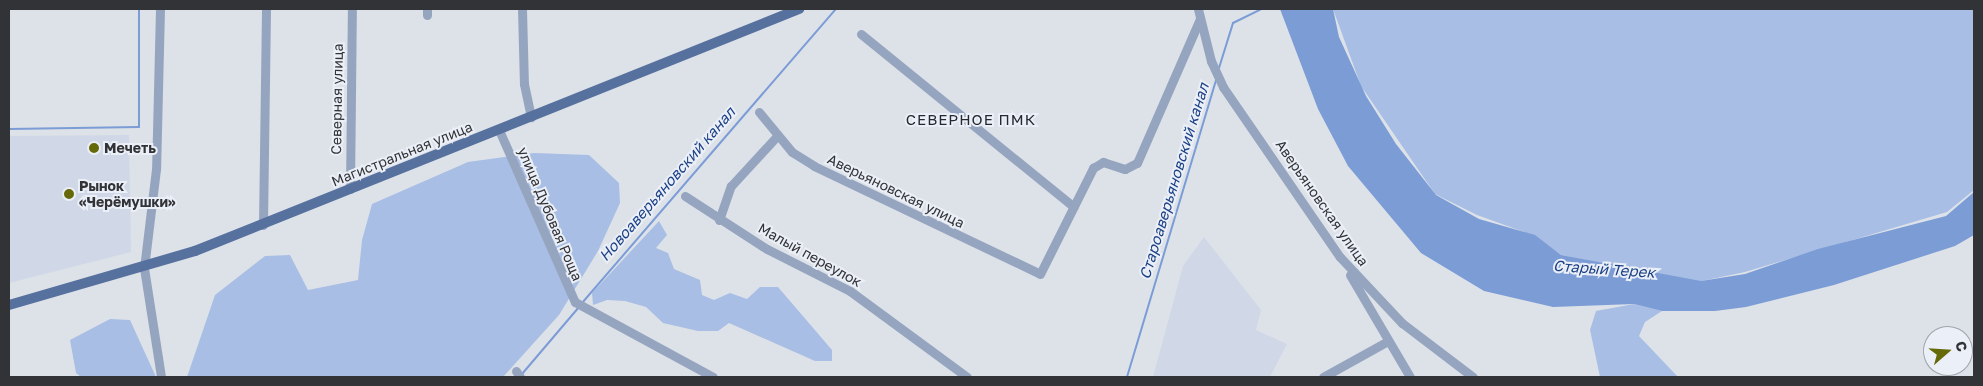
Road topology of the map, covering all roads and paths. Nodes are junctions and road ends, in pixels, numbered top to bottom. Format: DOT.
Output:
graph roads {
  1 [pos="160,9"];
  2 [pos="266,9"];
  3 [pos="352,9"];
  4 [pos="522,9"];
  5 [pos="799,9"];
  6 [pos="1198,9"];
  7 [pos="1200,19"];
  8 [pos="860,34"];
  9 [pos="759,112"];
  10 [pos="531,117"];
  11 [pos="499,130"];
  12 [pos="777,136"];
  13 [pos="350,189"];
  14 [pos="685,196"];
  15 [pos="1074,208"];
  16 [pos="719,220"];
  17 [pos="263,225"];
  18 [pos="1340,257"];
  19 [pos="144,268"];
  20 [pos="9,305"];
  21 [pos="1388,341"];
  22 [pos="161,377"];
  23 [pos="713,377"];
  24 [pos="968,377"];
  25 [pos="1324,377"];
  26 [pos="1410,377"];
  27 [pos="1473,377"];
  1 -- 19 [label="street"];
  2 -- 17 [label="street"];
  3 -- 13 [label="street, Северная улица"];
  4 -- 10 [label="street"];
  5 -- 10 [label="main road, Магистральная улица"];
  6 -- 7 [label="street, Аверьяновская улица"];
  7 -- 15 [label="street"];
  7 -- 18 [label="street, Аверьяновская улица"];
  8 -- 15 [label="street"];
  9 -- 12 [label="street, Аверьяновская улица"];
  10 -- 11 [label="main road, Магистральная улица"];
  11 -- 13 [label="main road, Магистральная улица"];
  11 -- 23 [label="street, улица Дубовая Роща"];
  12 -- 15 [label="street, Аверьяновская улица"];
  12 -- 16 [label="street"];
  13 -- 17 [label="main road, Магистральная улица"];
  14 -- 16 [label="street, Малый переулок"];
  16 -- 24 [label="street, Малый переулок"];
  17 -- 19 [label="main road, Магистральная улица"];
  18 -- 21 [label="street"];
  18 -- 27 [label="street, Аверьяновская улица"];
  19 -- 20 [label="main road, Магистральная улица"];
  19 -- 22 [label="street"];
  21 -- 25 [label="street"];
  21 -- 26 [label="street"];
}
